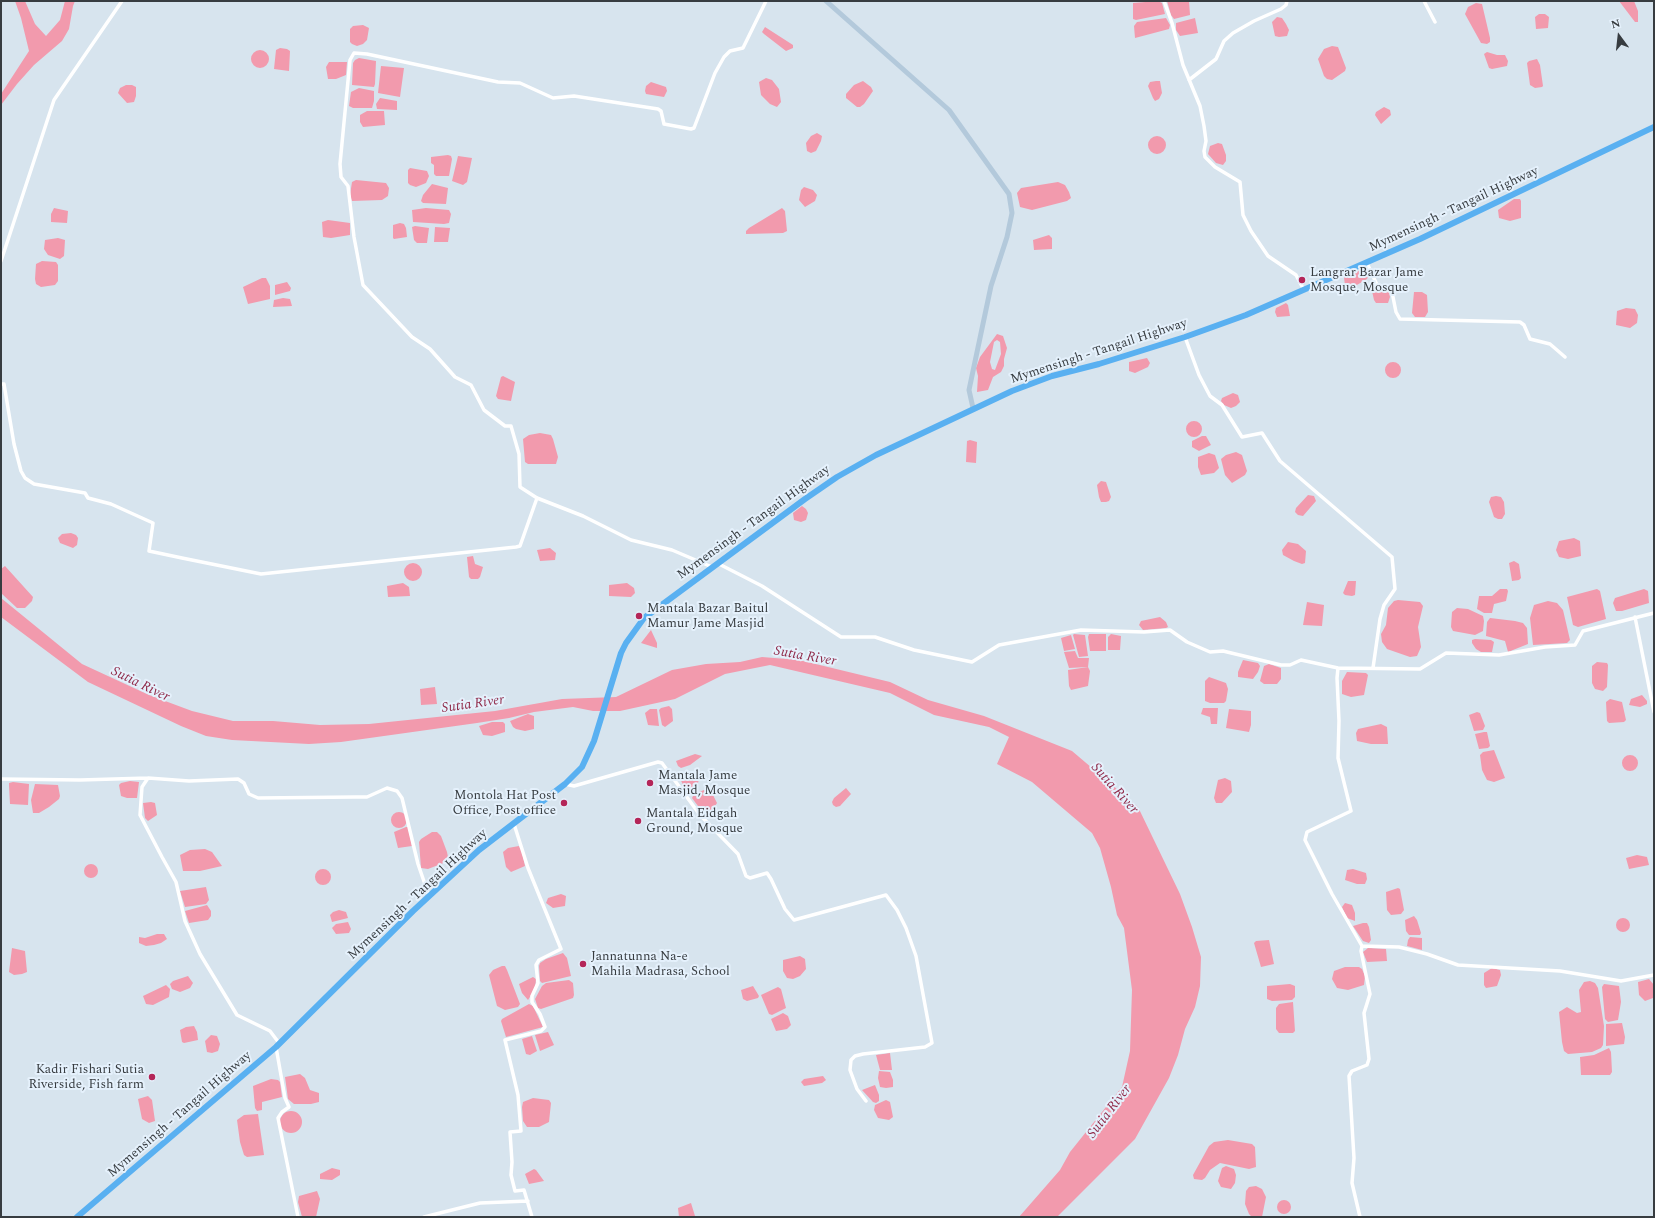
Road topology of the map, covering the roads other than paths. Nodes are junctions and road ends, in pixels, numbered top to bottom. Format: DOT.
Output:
graph roads {
  1 [pos="122,1"];
  2 [pos="766,1"];
  3 [pos="826,1"];
  4 [pos="1164,1"];
  5 [pos="1287,1"];
  6 [pos="1424,1"];
  7 [pos="1435,22"];
  8 [pos="1189,80"];
  9 [pos="1654,127"];
  10 [pos="1,261"];
  11 [pos="1367,263"];
  12 [pos="1304,290"];
  13 [pos="1185,337"];
  14 [pos="1565,357"];
  15 [pos="1,384"];
  16 [pos="973,408"];
  17 [pos="537,498"];
  18 [pos="717,563"];
  19 [pos="712,567"];
  20 [pos="1654,613"];
  21 [pos="1635,617"];
  22 [pos="1338,668"];
  23 [pos="1373,668"];
  24 [pos="1654,712"];
  25 [pos="148,778"];
  26 [pos="1,779"];
  27 [pos="565,784"];
  28 [pos="514,824"];
  29 [pos="429,896"];
  30 [pos="1362,946"];
  31 [pos="1654,975"];
  32 [pos="278,1045"];
  33 [pos="866,1101"];
  34 [pos="528,1201"];
  35 [pos="77,1217"];
  36 [pos="298,1217"];
  37 [pos="424,1217"];
  38 [pos="532,1217"];
  39 [pos="1360,1217"];
  1 -- 10 [label="street"];
  2 -- 17 [label="street"];
  3 -- 16 [label="main road"];
  4 -- 8 [label="street"];
  5 -- 8 [label="street"];
  6 -- 7 [label="street"];
  8 -- 12 [label="street"];
  9 -- 11 [label="highway, Mymensingh - Tangail Highway"];
  11 -- 12 [label="highway, Mymensingh - Tangail Highway"];
  11 -- 14 [label="street"];
  12 -- 13 [label="highway, Mymensingh - Tangail Highway"];
  13 -- 16 [label="highway, Mymensingh - Tangail Highway"];
  13 -- 23 [label="street"];
  15 -- 17 [label="street"];
  16 -- 18 [label="highway, Mymensingh - Tangail Highway"];
  17 -- 19 [label="street"];
  18 -- 19 [label="highway, Mymensingh - Tangail Highway"];
  18 -- 22 [label="street"];
  19 -- 27 [label="highway, Mymensingh - Tangail Highway"];
  20 -- 21 [label="street"];
  21 -- 23 [label="street"];
  21 -- 24 [label="street"];
  22 -- 23 [label="street"];
  22 -- 30 [label="street"];
  25 -- 26 [label="street"];
  25 -- 29 [label="street"];
  25 -- 32 [label="street"];
  27 -- 28 [label="highway, Mymensingh - Tangail Highway"];
  27 -- 33 [label="street"];
  28 -- 29 [label="highway, Mymensingh - Tangail Highway"];
  28 -- 34 [label="street"];
  29 -- 32 [label="highway, Mymensingh - Tangail Highway"];
  30 -- 31 [label="street"];
  30 -- 39 [label="street"];
  32 -- 35 [label="highway, Mymensingh - Tangail Highway"];
  32 -- 36 [label="street"];
  34 -- 37 [label="street"];
  34 -- 38 [label="street"];
}
